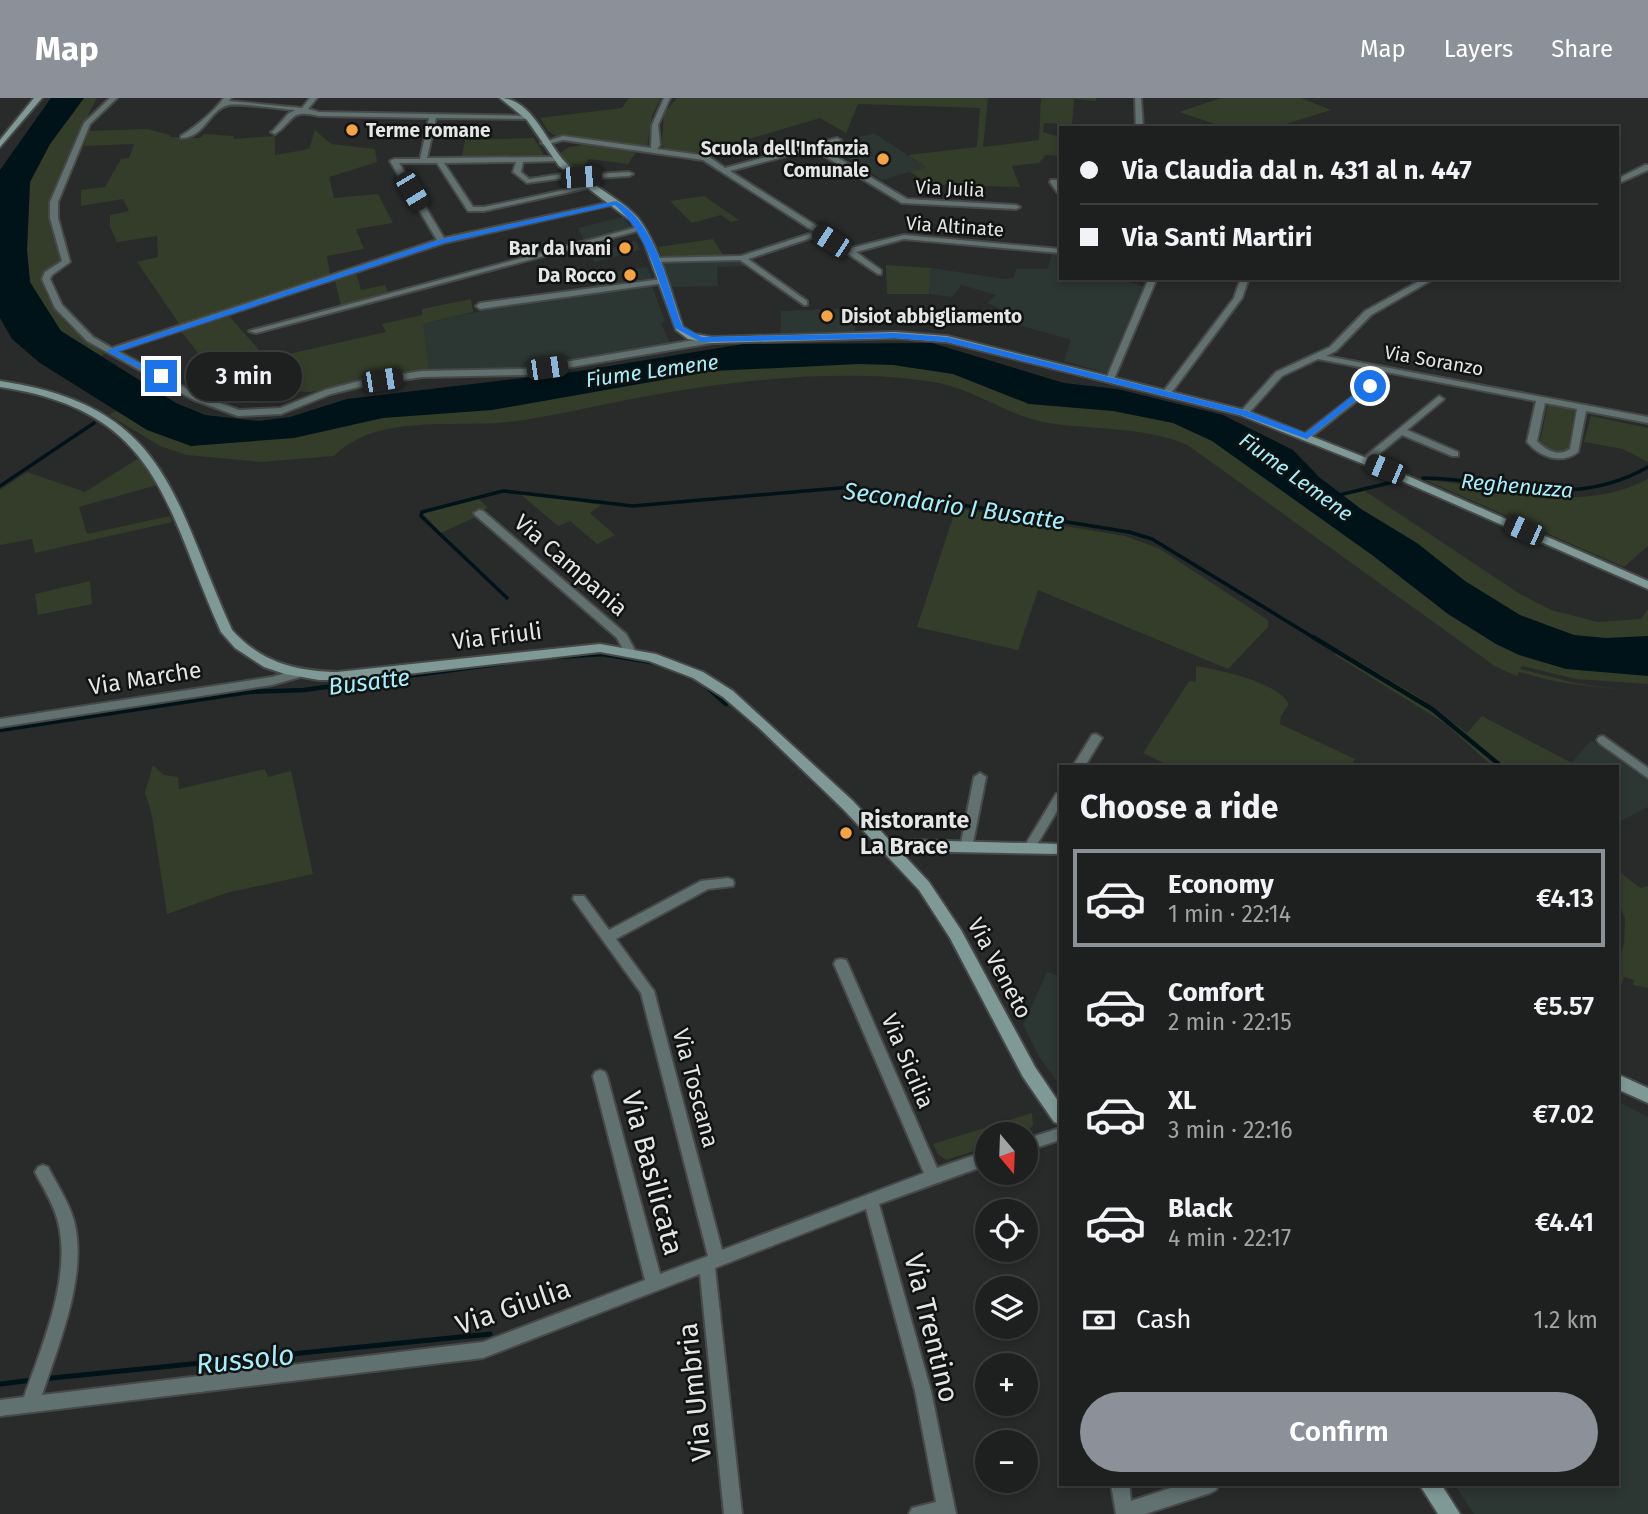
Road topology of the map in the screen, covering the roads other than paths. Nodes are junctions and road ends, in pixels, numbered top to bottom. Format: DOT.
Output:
graph roads {
  1 [pos="38,98"];
  2 [pos="114,98"];
  3 [pos="314,98"];
  4 [pos="504,98"];
  5 [pos="1138,98"];
  6 [pos="667,100"];
  7 [pos="227,101"];
  8 [pos="303,110"];
  9 [pos="433,117"];
  10 [pos="530,118"];
  11 [pos="1140,126"];
  12 [pos="194,131"];
  13 [pos="275,132"];
  14 [pos="541,132"];
  15 [pos="837,140"];
  16 [pos="564,141"];
  17 [pos="545,143"];
  18 [pos="0,145"];
  19 [pos="814,146"];
  20 [pos="653,151"];
  21 [pos="554,156"];
  22 [pos="438,159"];
  23 [pos="520,159"];
  24 [pos="423,160"];
  25 [pos="1648,167"];
  26 [pos="725,170"];
  27 [pos="629,174"];
  28 [pos="578,176"];
  29 [pos="1619,181"];
  30 [pos="1055,182"];
  31 [pos="593,186"];
  32 [pos="1059,188"];
  33 [pos="616,203"];
  34 [pos="1016,208"];
  35 [pos="641,229"];
  36 [pos="818,233"];
  37 [pos="442,241"];
  38 [pos="850,251"];
  39 [pos="1059,251"];
  40 [pos="741,258"];
  41 [pos="655,260"];
  42 [pos="878,272"];
  43 [pos="1152,280"];
  44 [pos="1244,280"];
  45 [pos="1427,280"];
  46 [pos="662,281"];
  47 [pos="804,303"];
  48 [pos="480,306"];
  49 [pos="253,331"];
  50 [pos="712,340"];
  51 [pos="110,351"];
  52 [pos="1320,357"];
  53 [pos="1111,380"];
  54 [pos="0,384"];
  55 [pos="1370,386"];
  56 [pos="1166,394"];
  57 [pos="1541,398"];
  58 [pos="1439,399"];
  59 [pos="1582,406"];
  60 [pos="1244,413"];
  61 [pos="1648,420"];
  62 [pos="1401,431"];
  63 [pos="1307,436"];
  64 [pos="1455,454"];
  65 [pos="1365,461"];
  66 [pos="480,513"];
  67 [pos="1648,585"];
  68 [pos="630,652"];
  69 [pos="296,674"];
  70 [pos="0,723"];
  71 [pos="1096,738"];
  72 [pos="1603,740"];
  73 [pos="1080,765"];
  74 [pos="1648,774"];
  75 [pos="981,777"];
  76 [pos="1059,799"];
  77 [pos="889,847"];
  78 [pos="966,848"];
  79 [pos="1059,849"];
  80 [pos="1028,850"];
  81 [pos="728,883"];
  82 [pos="579,899"];
  83 [pos="608,937"];
  84 [pos="841,964"];
  85 [pos="600,1076"];
  86 [pos="1619,1082"];
  87 [pos="1648,1096"];
  88 [pos="1059,1116"];
  89 [pos="1059,1134"];
  90 [pos="1038,1141"];
  91 [pos="975,1162"];
  92 [pos="43,1172"];
  93 [pos="933,1176"];
  94 [pos="871,1201"];
  95 [pos="712,1262"];
  96 [pos="654,1283"];
  97 [pos="33,1396"];
  98 [pos="0,1408"];
  99 [pos="1120,1486"];
  100 [pos="1204,1486"];
  101 [pos="1430,1486"];
  102 [pos="947,1511"];
  103 [pos="1124,1513"];
  104 [pos="733,1514"];
  105 [pos="918,1514"];
  106 [pos="1450,1514"];
  1 -- 18 [label="street"];
  2 -- 51 [label="street"];
  3 -- 8 [label="street"];
  4 -- 10 [label="street"];
  5 -- 11 [label="street"];
  6 -- 20 [label="street"];
  7 -- 8 [label="street"];
  7 -- 12 [label="street"];
  8 -- 9 [label="street"];
  8 -- 13 [label="street"];
  9 -- 10 [label="street"];
  9 -- 24 [label="street"];
  10 -- 14 [label="street"];
  14 -- 16 [label="street"];
  14 -- 17 [label="street"];
  15 -- 19 [label="street"];
  16 -- 17 [label="street"];
  16 -- 20 [label="street"];
  16 -- 21 [label="street"];
  17 -- 21 [label="street"];
  19 -- 26 [label="street"];
  19 -- 34 [label="street, Via Julia"];
  20 -- 26 [label="street"];
  21 -- 23 [label="street"];
  21 -- 28 [label="street"];
  22 -- 23 [label="street"];
  22 -- 24 [label="street"];
  22 -- 31 [label="street"];
  23 -- 28 [label="street"];
  24 -- 37 [label="street"];
  25 -- 29 [label="street"];
  26 -- 36 [label="street"];
  27 -- 28 [label="street"];
  28 -- 31 [label="street"];
  30 -- 32 [label="street"];
  31 -- 33 [label="street"];
  33 -- 35 [label="street"];
  33 -- 37 [label="street"];
  35 -- 41 [label="street"];
  35 -- 49 [label="street"];
  36 -- 38 [label="street"];
  36 -- 40 [label="street"];
  37 -- 51 [label="street"];
  38 -- 39 [label="street, Via Altinate"];
  38 -- 42 [label="street"];
  40 -- 41 [label="street"];
  40 -- 47 [label="street"];
  41 -- 46 [label="street"];
  43 -- 53 [label="street"];
  44 -- 56 [label="street"];
  45 -- 52 [label="street"];
  46 -- 48 [label="street"];
  46 -- 50 [label="street"];
  50 -- 51 [label="street"];
  50 -- 53 [label="street"];
  52 -- 57 [label="street, Via Soranzo"];
  52 -- 60 [label="street"];
  53 -- 56 [label="street"];
  54 -- 69 [label="street, Via Friuli"];
  55 -- 63 [label="street"];
  56 -- 60 [label="street"];
  57 -- 59 [label="street, Via Soranzo"];
  57 -- 59 [label="street"];
  58 -- 62 [label="street"];
  59 -- 61 [label="street, Via Soranzo"];
  60 -- 63 [label="street"];
  62 -- 64 [label="street"];
  62 -- 65 [label="street"];
  63 -- 65 [label="street"];
  65 -- 67 [label="street"];
  66 -- 68 [label="street, Via Campania"];
  68 -- 69 [label="street, Via Friuli"];
  68 -- 77 [label="street, Via Friuli"];
  69 -- 70 [label="street, Via Marche"];
  71 -- 73 [label="street"];
  72 -- 74 [label="street"];
  75 -- 78 [label="street"];
  76 -- 80 [label="street"];
  77 -- 78 [label="street"];
  77 -- 88 [label="street, Via Veneto"];
  78 -- 80 [label="street"];
  79 -- 80 [label="street"];
  81 -- 83 [label="street"];
  82 -- 83 [label="street, Via Toscana"];
  83 -- 95 [label="street, Via Toscana"];
  84 -- 93 [label="street, Via Sicilia"];
  85 -- 96 [label="street, Via Basilicata"];
  86 -- 87 [label="street"];
  89 -- 90 [label="street"];
  91 -- 93 [label="street, Via Giulia"];
  92 -- 97 [label="street"];
  93 -- 94 [label="street, Via Giulia"];
  94 -- 95 [label="street, Via Giulia"];
  94 -- 102 [label="street, Via Trentino"];
  95 -- 96 [label="street, Via Giulia"];
  95 -- 104 [label="street, Via Umbria"];
  96 -- 97 [label="street, Via Giulia"];
  97 -- 98 [label="street, Via Giulia"];
  99 -- 103 [label="street"];
  100 -- 103 [label="street"];
  101 -- 106 [label="street"];
  102 -- 105 [label="street, Via Trentino"];
}
